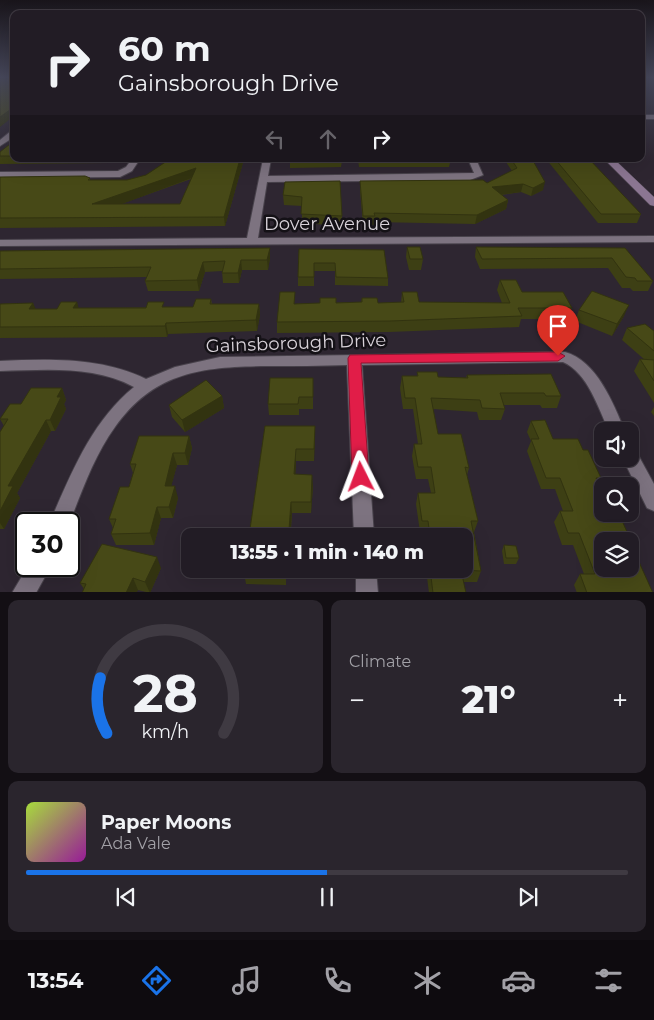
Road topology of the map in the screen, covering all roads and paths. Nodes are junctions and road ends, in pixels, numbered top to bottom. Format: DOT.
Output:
graph roads {
  1 [pos="10,136"];
  2 [pos="0,144"];
  3 [pos="133,162"];
  4 [pos="266,162"];
  5 [pos="473,162"];
  6 [pos="612,162"];
  7 [pos="0,175"];
  8 [pos="263,179"];
  9 [pos="654,203"];
  10 [pos="654,239"];
  11 [pos="252,242"];
  12 [pos="0,243"];
  13 [pos="354,358"];
  14 [pos="0,366"];
  15 [pos="146,386"];
  16 [pos="612,422"];
  17 [pos="636,467"];
  18 [pos="654,502"];
  19 [pos="65,512"];
  20 [pos="364,528"];
  21 [pos="33,577"];
  22 [pos="366,578"];
  23 [pos="23,592"];
  24 [pos="367,592"];
  1 -- 2 [label="street"];
  3 -- 7 [label="street"];
  4 -- 8 [label="street"];
  5 -- 8 [label="street"];
  6 -- 9 [label="street"];
  8 -- 11 [label="street"];
  10 -- 11 [label="street, Dover Avenue"];
  11 -- 12 [label="street, Dover Avenue"];
  13 -- 15 [label="street, Gainsborough Drive"];
  13 -- 16 [label="street, Gainsborough Drive"];
  13 -- 20 [label="street"];
  14 -- 15 [label="street"];
  15 -- 19 [label="street, Gainsborough Drive"];
  17 -- 18 [label="street"];
  21 -- 23 [label="street"];
  22 -- 24 [label="street"];
}
